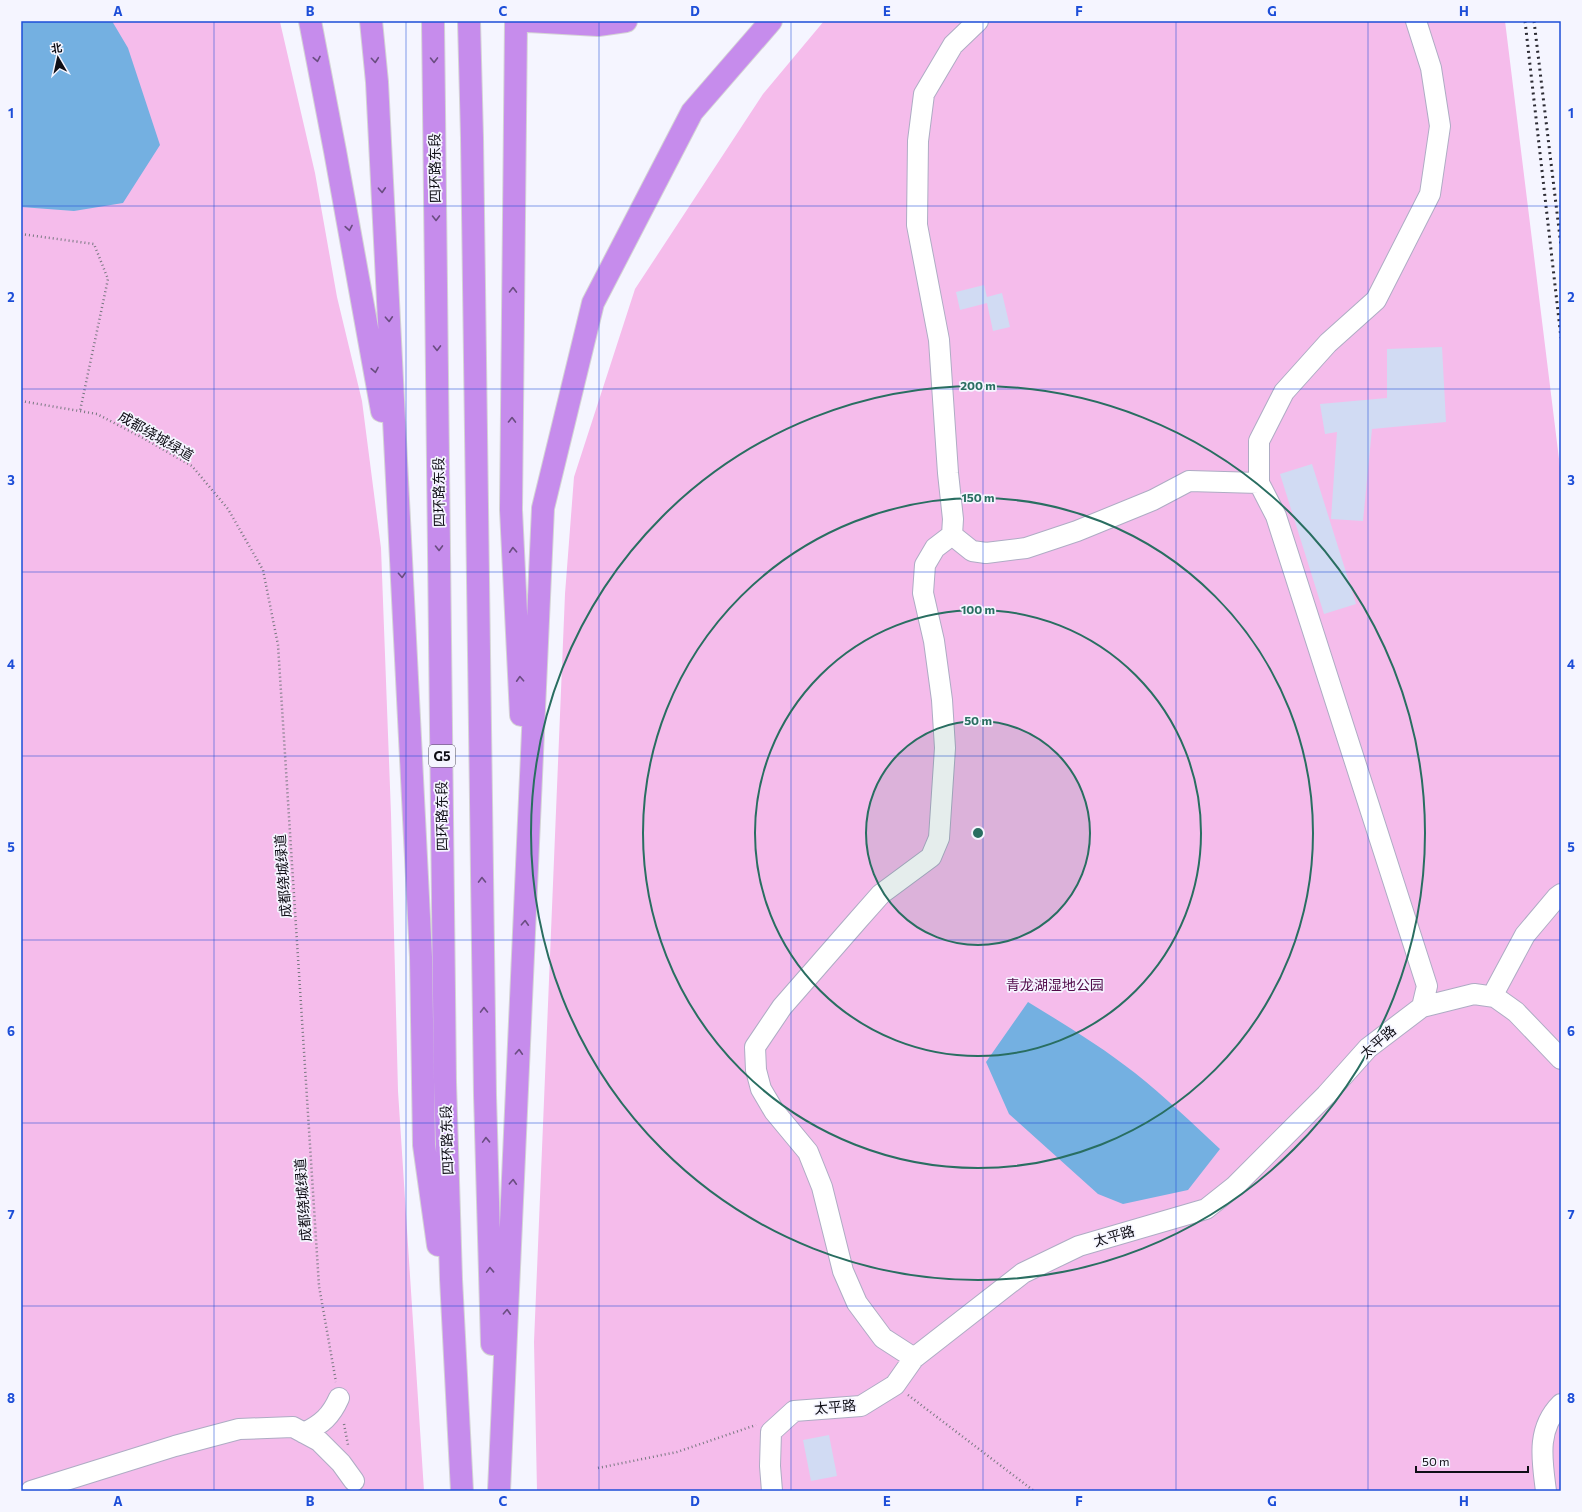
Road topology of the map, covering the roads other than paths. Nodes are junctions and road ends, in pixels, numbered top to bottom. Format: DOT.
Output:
graph roads {
  1 [pos="310,21"];
  2 [pos="371,21"];
  3 [pos="433,21"];
  4 [pos="469,21"];
  5 [pos="516,21"];
  6 [pos="528,21"];
  7 [pos="626,21"];
  8 [pos="771,21"];
  9 [pos="978,21"];
  10 [pos="1416,21"];
  11 [pos="1259,483"];
  12 [pos="399,519"];
  13 [pos="952,534"];
  14 [pos="528,844"];
  15 [pos="1561,894"];
  16 [pos="1495,997"];
  17 [pos="1422,1007"];
  18 [pos="1561,1059"];
  19 [pos="914,1358"];
  20 [pos="456,1383"];
  21 [pos="339,1398"];
  22 [pos="1561,1404"];
  23 [pos="304,1433"];
  24 [pos="354,1481"];
  25 [pos="31,1491"];
  26 [pos="462,1491"];
  27 [pos="498,1491"];
  28 [pos="772,1491"];
  29 [pos="1546,1491"];
  1 -- 12 [label="highway, one-way"];
  2 -- 12 [label="highway, one-way"];
  3 -- 20 [label="highway, 四环路东段 / G5, one-way"];
  27 -- 4 [label="highway, one-way"];
  14 -- 5 [label="highway, one-way"];
  6 -- 7 [label="highway"];
  8 -- 14 [label="highway"];
  9 -- 13 [label="street"];
  10 -- 11 [label="street"];
  11 -- 13 [label="street"];
  11 -- 17 [label="street"];
  12 -- 20 [label="highway, one-way"];
  13 -- 19 [label="street"];
  27 -- 14 [label="highway, one-way"];
  15 -- 16 [label="street"];
  16 -- 17 [label="street, 太平路"];
  16 -- 18 [label="street"];
  17 -- 19 [label="street, 太平路"];
  19 -- 28 [label="street, 太平路"];
  20 -- 26 [label="highway, 四环路东段 / G5"];
  21 -- 23 [label="street"];
  22 -- 29 [label="street"];
  23 -- 24 [label="street"];
  23 -- 25 [label="street"];
}
